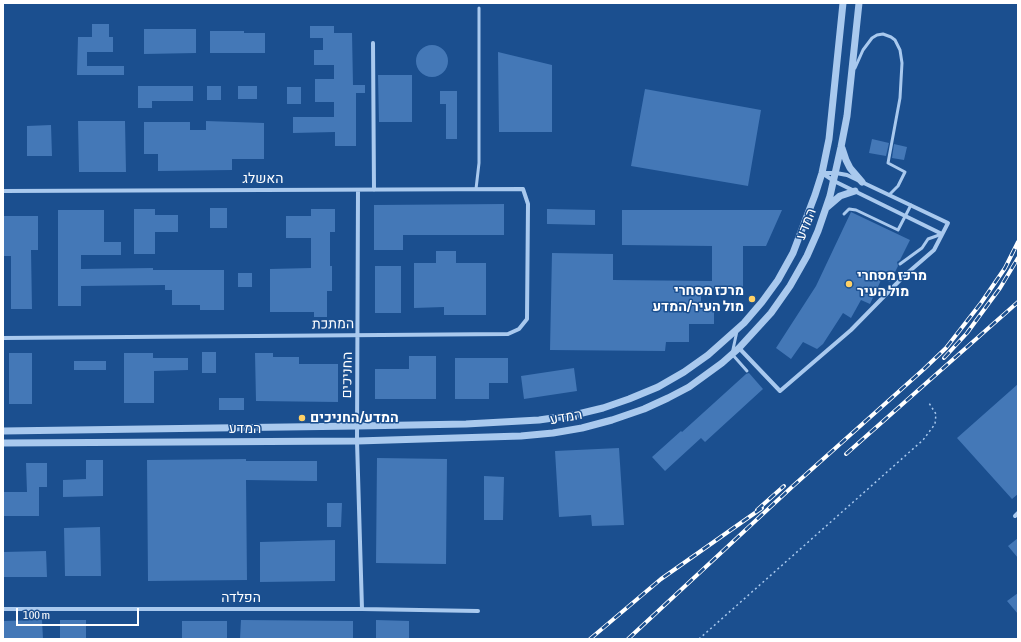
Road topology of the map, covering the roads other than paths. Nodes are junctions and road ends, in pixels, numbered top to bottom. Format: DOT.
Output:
graph roads {
  1 [pos="843,3"];
  2 [pos="859,3"];
  3 [pos="479,8"];
  4 [pos="373,43"];
  5 [pos="851,77"];
  6 [pos="841,147"];
  7 [pos="822,173"];
  8 [pos="836,173"];
  9 [pos="834,181"];
  10 [pos="862,182"];
  11 [pos="476,189"];
  12 [pos="523,189"];
  13 [pos="358,190"];
  14 [pos="374,190"];
  15 [pos="3,191"];
  16 [pos="855,191"];
  17 [pos="889,195"];
  18 [pos="911,205"];
  19 [pos="826,208"];
  20 [pos="844,214"];
  21 [pos="906,216"];
  22 [pos="942,234"];
  23 [pos="900,264"];
  24 [pos="738,329"];
  25 [pos="358,335"];
  26 [pos="3,338"];
  27 [pos="739,348"];
  28 [pos="732,354"];
  29 [pos="747,371"];
  30 [pos="357,426"];
  31 [pos="3,431"];
  32 [pos="357,441"];
  33 [pos="3,443"];
  34 [pos="3,609"];
  35 [pos="362,609"];
  36 [pos="478,611"];
  1 -- 7 [label="street, המדע"];
  2 -- 5 [label="street, המדע"];
  3 -- 11 [label="lane"];
  4 -- 14 [label="street"];
  5 -- 6 [label="street, המדע"];
  5 -- 17 [label="lane"];
  6 -- 8 [label="street, המדע"];
  6 -- 10 [label="street"];
  7 -- 8 [label="street"];
  7 -- 9 [label="street"];
  7 -- 24 [label="street, המדע"];
  8 -- 9 [label="street, המדע"];
  8 -- 10 [label="street"];
  9 -- 16 [label="street"];
  9 -- 19 [label="street, המדע"];
  10 -- 17 [label="street"];
  11 -- 12 [label="street, האשלג"];
  11 -- 14 [label="street, האשלג"];
  12 -- 25 [label="street, המתכת"];
  13 -- 14 [label="street, האשלג"];
  13 -- 15 [label="street, האשלג"];
  13 -- 25 [label="street, החניכים"];
  16 -- 19 [label="street"];
  16 -- 21 [label="street"];
  17 -- 18 [label="street"];
  18 -- 21 [label="lane"];
  18 -- 22 [label="street"];
  19 -- 27 [label="street, המדע"];
  20 -- 21 [label="lane"];
  21 -- 22 [label="street"];
  22 -- 23 [label="lane"];
  22 -- 27 [label="street"];
  24 -- 28 [label="lane"];
  24 -- 30 [label="street, המדע"];
  25 -- 26 [label="street, המתכת"];
  25 -- 30 [label="street, החניכים"];
  27 -- 28 [label="street, המדע"];
  28 -- 29 [label="lane"];
  28 -- 32 [label="street, המדע"];
  30 -- 31 [label="street, המדע"];
  30 -- 32 [label="street, החניכים"];
  32 -- 33 [label="street, המדע"];
  32 -- 35 [label="street, החניכים"];
  34 -- 35 [label="street, הפלדה"];
  35 -- 36 [label="street, הפלדה"];
}
